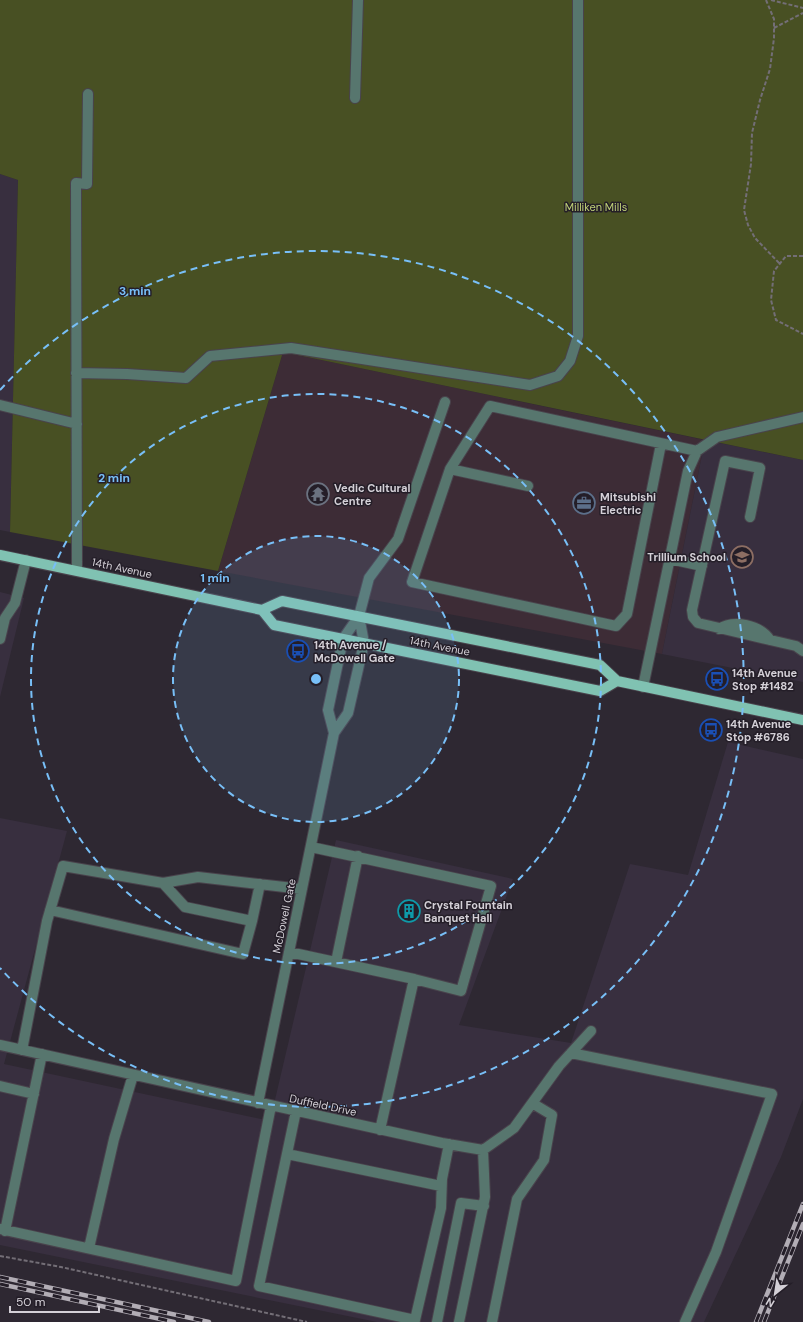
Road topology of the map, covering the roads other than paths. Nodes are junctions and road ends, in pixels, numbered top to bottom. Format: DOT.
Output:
graph roads {
  1 [pos="358,0"];
  2 [pos="578,0"];
  3 [pos="88,94"];
  4 [pos="355,98"];
  5 [pos="76,373"];
  6 [pos="445,402"];
  7 [pos="0,405"];
  8 [pos="803,417"];
  9 [pos="76,424"];
  10 [pos="661,444"];
  11 [pos="697,451"];
  12 [pos="450,469"];
  13 [pos="528,486"];
  14 [pos="750,517"];
  15 [pos="0,555"];
  16 [pos="670,559"];
  17 [pos="26,560"];
  18 [pos="702,566"];
  19 [pos="77,570"];
  20 [pos="262,610"];
  21 [pos="359,616"];
  22 [pos="0,639"];
  23 [pos="343,639"];
  24 [pos="364,643"];
  25 [pos="803,651"];
  26 [pos="617,681"];
  27 [pos="643,687"];
  28 [pos="803,720"];
  29 [pos="334,733"];
  30 [pos="311,847"];
  31 [pos="358,856"];
  32 [pos="163,883"];
  33 [pos="260,884"];
  34 [pos="302,889"];
  35 [pos="50,910"];
  36 [pos="252,921"];
  37 [pos="289,952"];
  38 [pos="336,962"];
  39 [pos="414,979"];
  40 [pos="591,1032"];
  41 [pos="0,1045"];
  42 [pos="22,1050"];
  43 [pos="571,1053"];
  44 [pos="42,1054"];
  45 [pos="133,1075"];
  46 [pos="0,1086"];
  47 [pos="34,1094"];
  48 [pos="258,1103"];
  49 [pos="532,1103"];
  50 [pos="271,1106"];
  51 [pos="296,1111"];
  52 [pos="380,1130"];
  53 [pos="449,1144"];
  54 [pos="483,1150"];
  55 [pos="287,1154"];
  56 [pos="441,1186"];
  57 [pos="484,1206"];
  58 [pos="2,1230"];
  59 [pos="89,1248"];
  60 [pos="437,1322"];
  61 [pos="460,1322"];
  62 [pos="492,1322"];
  63 [pos="685,1322"];
  1 -- 4 [label="street"];
  2 -- 5 [label="street"];
  3 -- 5 [label="street"];
  5 -- 9 [label="street"];
  6 -- 21 [label="street"];
  7 -- 9 [label="street"];
  8 -- 11 [label="street"];
  9 -- 19 [label="street"];
  10 -- 11 [label="street"];
  10 -- 12 [label="street"];
  10 -- 12 [label="street"];
  11 -- 16 [label="street"];
  12 -- 13 [label="street"];
  14 -- 18 [label="street"];
  15 -- 17 [label="main road, 14th Avenue"];
  16 -- 18 [label="street"];
  16 -- 27 [label="street"];
  17 -- 19 [label="main road, 14th Avenue"];
  17 -- 22 [label="street"];
  18 -- 25 [label="street"];
  19 -- 20 [label="main road, 14th Avenue"];
  20 -- 21 [label="main road, 14th Avenue"];
  20 -- 23 [label="main road, 14th Avenue"];
  21 -- 23 [label="street, McDowell Gate"];
  21 -- 24 [label="street"];
  21 -- 26 [label="main road, 14th Avenue"];
  23 -- 24 [label="main road, 14th Avenue"];
  23 -- 29 [label="street, McDowell Gate"];
  24 -- 26 [label="main road, 14th Avenue"];
  24 -- 29 [label="street, McDowell Gate"];
  26 -- 27 [label="main road, 14th Avenue"];
  27 -- 28 [label="main road, 14th Avenue"];
  29 -- 30 [label="street, McDowell Gate"];
  30 -- 31 [label="street"];
  30 -- 34 [label="street, McDowell Gate"];
  31 -- 38 [label="street"];
  31 -- 39 [label="street"];
  32 -- 33 [label="street"];
  32 -- 35 [label="street"];
  32 -- 36 [label="street"];
  33 -- 34 [label="street"];
  33 -- 36 [label="street"];
  34 -- 37 [label="street, McDowell Gate"];
  35 -- 36 [label="street"];
  35 -- 42 [label="street"];
  37 -- 38 [label="street"];
  37 -- 48 [label="street, McDowell Gate"];
  38 -- 39 [label="street"];
  39 -- 52 [label="street"];
  40 -- 43 [label="street"];
  41 -- 42 [label="street, Duffield Drive"];
  42 -- 44 [label="street, Duffield Drive"];
  43 -- 49 [label="street"];
  43 -- 63 [label="street"];
  44 -- 45 [label="street, Duffield Drive"];
  44 -- 47 [label="street"];
  45 -- 48 [label="street, Duffield Drive"];
  45 -- 59 [label="street"];
  46 -- 47 [label="street"];
  47 -- 58 [label="street"];
  48 -- 50 [label="street, Duffield Drive"];
  49 -- 54 [label="street"];
  49 -- 62 [label="street"];
  50 -- 51 [label="street, Duffield Drive"];
  50 -- 59 [label="street"];
  51 -- 52 [label="street, Duffield Drive"];
  51 -- 55 [label="street"];
  52 -- 53 [label="street, Duffield Drive"];
  53 -- 54 [label="street, Duffield Drive"];
  53 -- 56 [label="street"];
  54 -- 57 [label="street"];
  55 -- 56 [label="street"];
  55 -- 56 [label="street"];
  57 -- 60 [label="street"];
  57 -- 61 [label="street"];
  58 -- 59 [label="street"];
}
